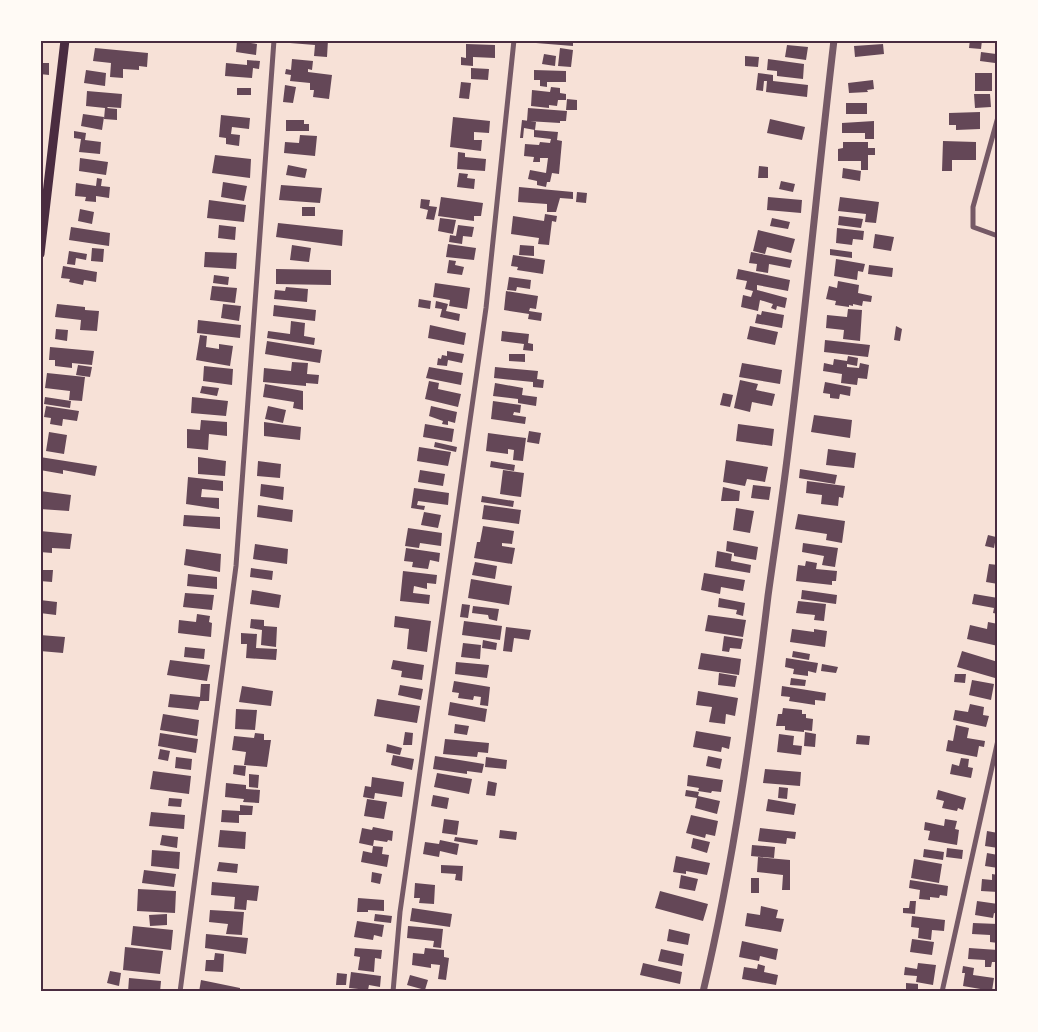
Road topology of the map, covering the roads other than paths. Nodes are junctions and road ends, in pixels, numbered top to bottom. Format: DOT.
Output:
graph roads {
  1 [pos="65,40"];
  2 [pos="274,40"];
  3 [pos="514,40"];
  4 [pos="834,40"];
  5 [pos="998,117"];
  6 [pos="998,236"];
  7 [pos="40,254"];
  8 [pos="998,740"];
  9 [pos="180,992"];
  10 [pos="393,992"];
  11 [pos="703,992"];
  12 [pos="942,992"];
  1 -- 7 [label="main road"];
  2 -- 9 [label="street"];
  3 -- 10 [label="street"];
  4 -- 11 [label="street"];
  5 -- 6 [label="street"];
  8 -- 12 [label="street"];
}
